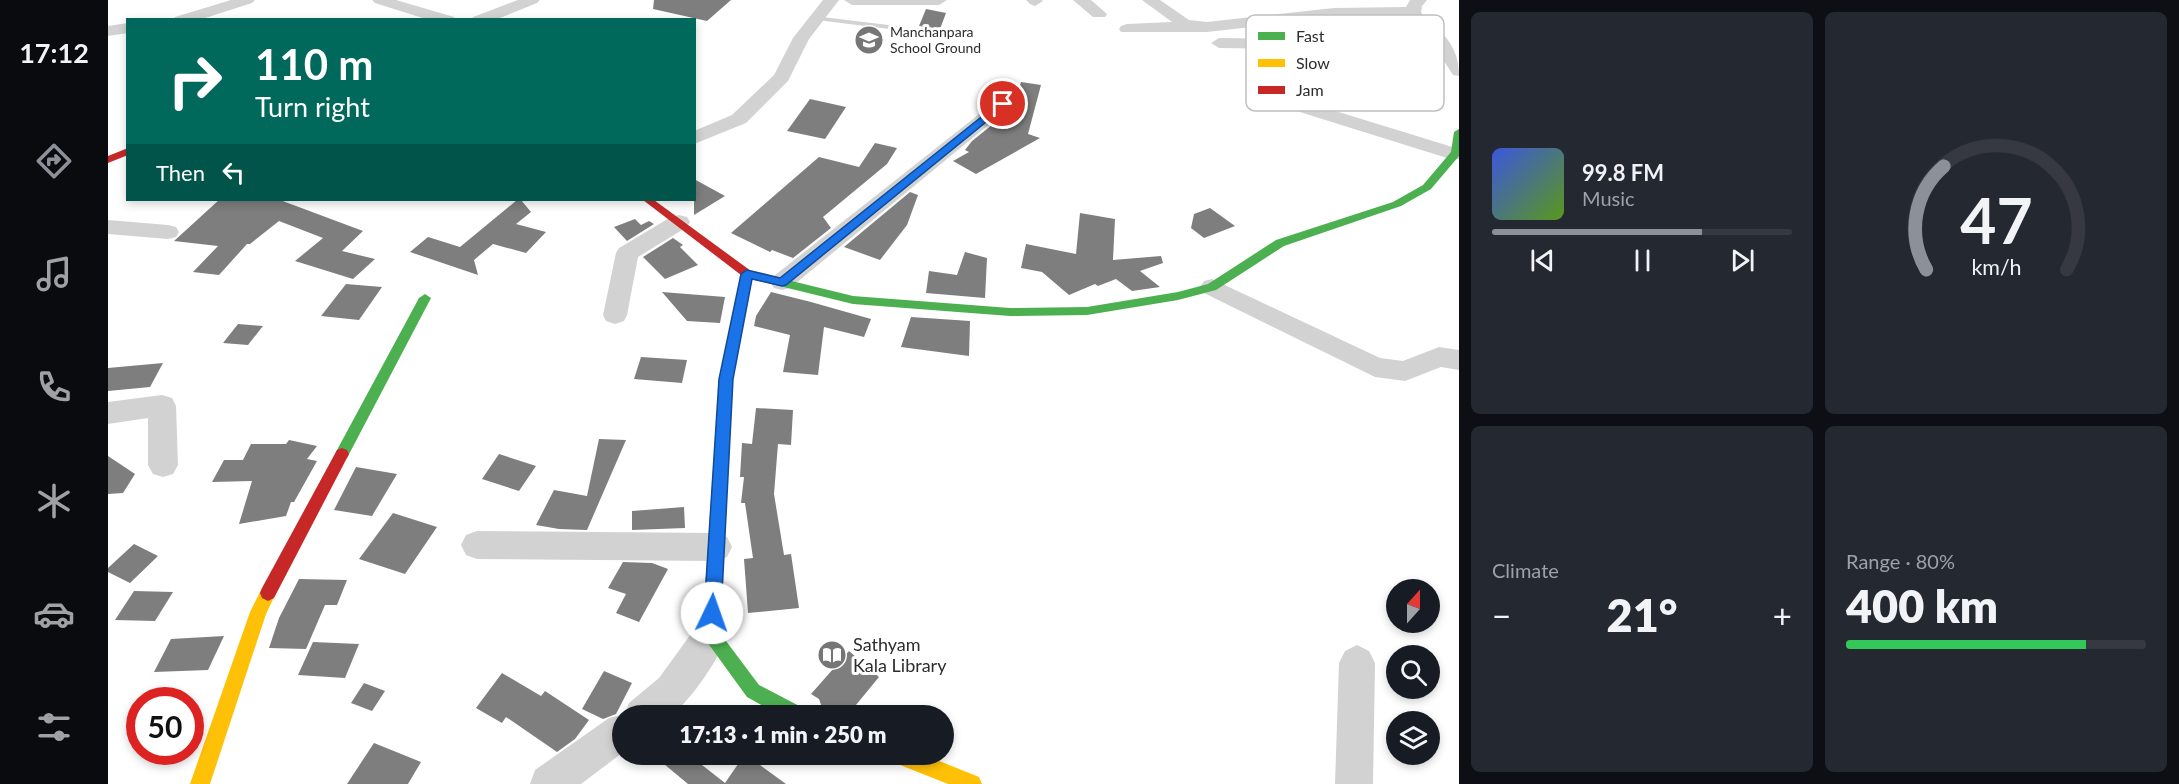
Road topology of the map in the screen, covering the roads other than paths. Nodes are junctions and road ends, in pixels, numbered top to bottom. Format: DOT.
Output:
graph roads {
  1 [pos="247,0"];
  2 [pos="380,0"];
  3 [pos="532,0"];
  4 [pos="831,0"];
  5 [pos="852,0"];
  6 [pos="939,0"];
  7 [pos="1080,0"];
  8 [pos="1150,0"];
  9 [pos="1416,6"];
  10 [pos="1099,14"];
  11 [pos="1324,15"];
  12 [pos="188,18"];
  13 [pos="441,18"];
  14 [pos="484,18"];
  15 [pos="817,18"];
  16 [pos="1246,24"];
  17 [pos="1195,26"];
  18 [pos="126,28"];
  19 [pos="1127,29"];
  20 [pos="108,31"];
  21 [pos="938,33"];
  22 [pos="1219,43"];
  23 [pos="1246,43"];
  24 [pos="1454,47"];
  25 [pos="1459,71"];
  26 [pos="1003,104"];
  27 [pos="1323,111"];
  28 [pos="696,137"];
  29 [pos="1457,142"];
  30 [pos="126,152"];
  31 [pos="108,160"];
  32 [pos="649,201"];
  33 [pos="679,222"];
  34 [pos="108,227"];
  35 [pos="168,232"];
  36 [pos="747,274"];
  37 [pos="782,282"];
  38 [pos="1212,287"];
  39 [pos="425,298"];
  40 [pos="615,315"];
  41 [pos="1459,360"];
  42 [pos="108,413"];
  43 [pos="163,465"];
  44 [pos="477,545"];
  45 [pos="716,547"];
  46 [pos="711,635"];
  47 [pos="1357,663"];
  48 [pos="655,705"];
  49 [pos="780,705"];
  50 [pos="612,738"];
  51 [pos="924,765"];
  52 [pos="200,784"];
  53 [pos="549,784"];
  54 [pos="972,784"];
  55 [pos="1354,784"];
  1 -- 12 [label="street"];
  2 -- 13 [label="street"];
  3 -- 14 [label="street"];
  4 -- 15 [label="street"];
  5 -- 6 [label="street"];
  7 -- 10 [label="street"];
  8 -- 17 [label="street"];
  9 -- 11 [label="street"];
  15 -- 21 [label="lane"];
  15 -- 28 [label="street"];
  16 -- 17 [label="street"];
  17 -- 19 [label="street"];
  18 -- 20 [label="street"];
  22 -- 23 [label="street"];
  24 -- 25 [label="street"];
  26 -- 37 [label="street"];
  27 -- 29 [label="street"];
  29 -- 38 [label="street"];
  30 -- 31 [label="street"];
  32 -- 33 [label="street"];
  33 -- 36 [label="street"];
  33 -- 40 [label="street"];
  34 -- 35 [label="street"];
  36 -- 37 [label="street"];
  36 -- 45 [label="street"];
  37 -- 38 [label="street"];
  38 -- 41 [label="street"];
  39 -- 52 [label="street"];
  42 -- 43 [label="street"];
  44 -- 45 [label="street"];
  45 -- 46 [label="street"];
  46 -- 48 [label="street"];
  46 -- 49 [label="street"];
  47 -- 55 [label="street"];
  50 -- 53 [label="street"];
  51 -- 54 [label="street"];
}
